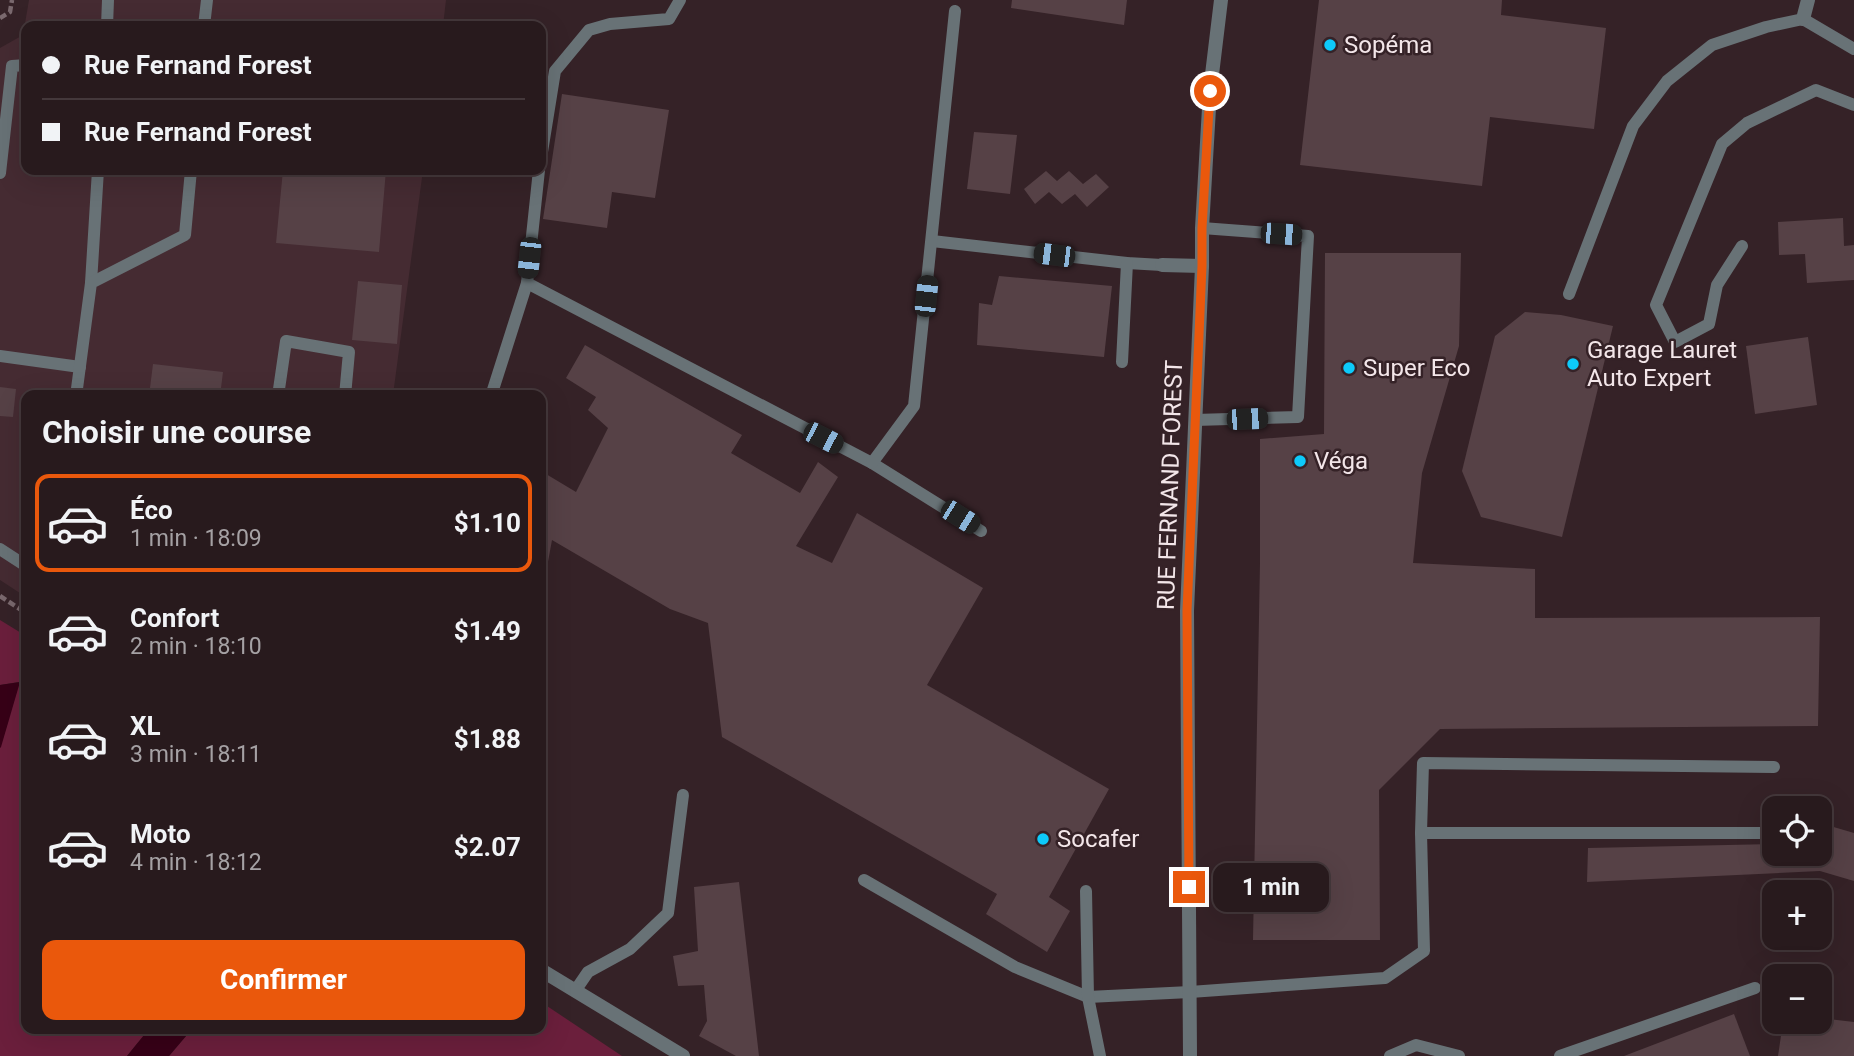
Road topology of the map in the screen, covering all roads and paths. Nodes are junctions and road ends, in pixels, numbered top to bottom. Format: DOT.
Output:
graph roads {
  1 [pos="12,0"];
  2 [pos="108,0"];
  3 [pos="207,0"];
  4 [pos="680,0"];
  5 [pos="1221,0"];
  6 [pos="1808,0"];
  7 [pos="955,11"];
  8 [pos="0,18"];
  9 [pos="1804,19"];
  10 [pos="107,21"];
  11 [pos="205,21"];
  12 [pos="1854,49"];
  13 [pos="21,65"];
  14 [pos="1854,106"];
  15 [pos="546,127"];
  16 [pos="0,173"];
  17 [pos="98,175"];
  18 [pos="191,175"];
  19 [pos="538,175"];
  20 [pos="1202,228"];
  21 [pos="932,241"];
  22 [pos="1742,246"];
  23 [pos="1127,263"];
  24 [pos="1162,265"];
  25 [pos="1202,266"];
  26 [pos="91,283"];
  27 [pos="527,283"];
  28 [pos="1569,294"];
  29 [pos="0,356"];
  30 [pos="1122,362"];
  31 [pos="80,367"];
  32 [pos="77,390"];
  33 [pos="279,390"];
  34 [pos="346,390"];
  35 [pos="493,390"];
  36 [pos="1195,420"];
  37 [pos="872,463"];
  38 [pos="981,531"];
  39 [pos="0,549"];
  40 [pos="21,563"];
  41 [pos="0,596"];
  42 [pos="21,610"];
  43 [pos="1774,766"];
  44 [pos="682,794"];
  45 [pos="1762,833"];
  46 [pos="1421,834"];
  47 [pos="864,880"];
  48 [pos="1086,891"];
  49 [pos="546,973"];
  50 [pos="1755,988"];
  51 [pos="575,991"];
  52 [pos="1190,992"];
  53 [pos="1088,997"];
  54 [pos="683,1056"];
  55 [pos="1100,1056"];
  56 [pos="1190,1056"];
  57 [pos="1390,1056"];
  58 [pos="1459,1056"];
  59 [pos="1560,1056"];
  1 -- 8 [label="path"];
  2 -- 10 [label="lane"];
  3 -- 11 [label="lane"];
  4 -- 15 [label="lane"];
  5 -- 20 [label="street, RUE FERNAND FOREST"];
  6 -- 9 [label="street"];
  7 -- 21 [label="lane"];
  9 -- 12 [label="lane"];
  9 -- 28 [label="lane"];
  13 -- 16 [label="lane"];
  14 -- 22 [label="lane"];
  17 -- 26 [label="lane"];
  18 -- 26 [label="lane"];
  19 -- 27 [label="lane"];
  20 -- 25 [label="street, RUE FERNAND FOREST"];
  20 -- 36 [label="lane"];
  21 -- 23 [label="lane"];
  21 -- 37 [label="lane"];
  23 -- 24 [label="lane"];
  23 -- 30 [label="lane"];
  24 -- 25 [label="street"];
  25 -- 36 [label="street, RUE FERNAND FOREST"];
  26 -- 31 [label="lane"];
  27 -- 35 [label="lane"];
  27 -- 37 [label="lane"];
  29 -- 31 [label="lane"];
  31 -- 32 [label="lane"];
  33 -- 34 [label="lane"];
  36 -- 52 [label="street, RUE FERNAND FOREST"];
  37 -- 38 [label="lane"];
  39 -- 40 [label="lane"];
  41 -- 42 [label="path"];
  43 -- 46 [label="lane"];
  44 -- 51 [label="lane"];
  45 -- 46 [label="lane"];
  46 -- 52 [label="lane"];
  47 -- 53 [label="lane"];
  48 -- 53 [label="lane"];
  49 -- 51 [label="street"];
  50 -- 59 [label="lane"];
  51 -- 54 [label="street"];
  52 -- 53 [label="lane"];
  52 -- 56 [label="street, RUE FERNAND FOREST"];
  53 -- 55 [label="lane"];
  57 -- 58 [label="lane"];
}
